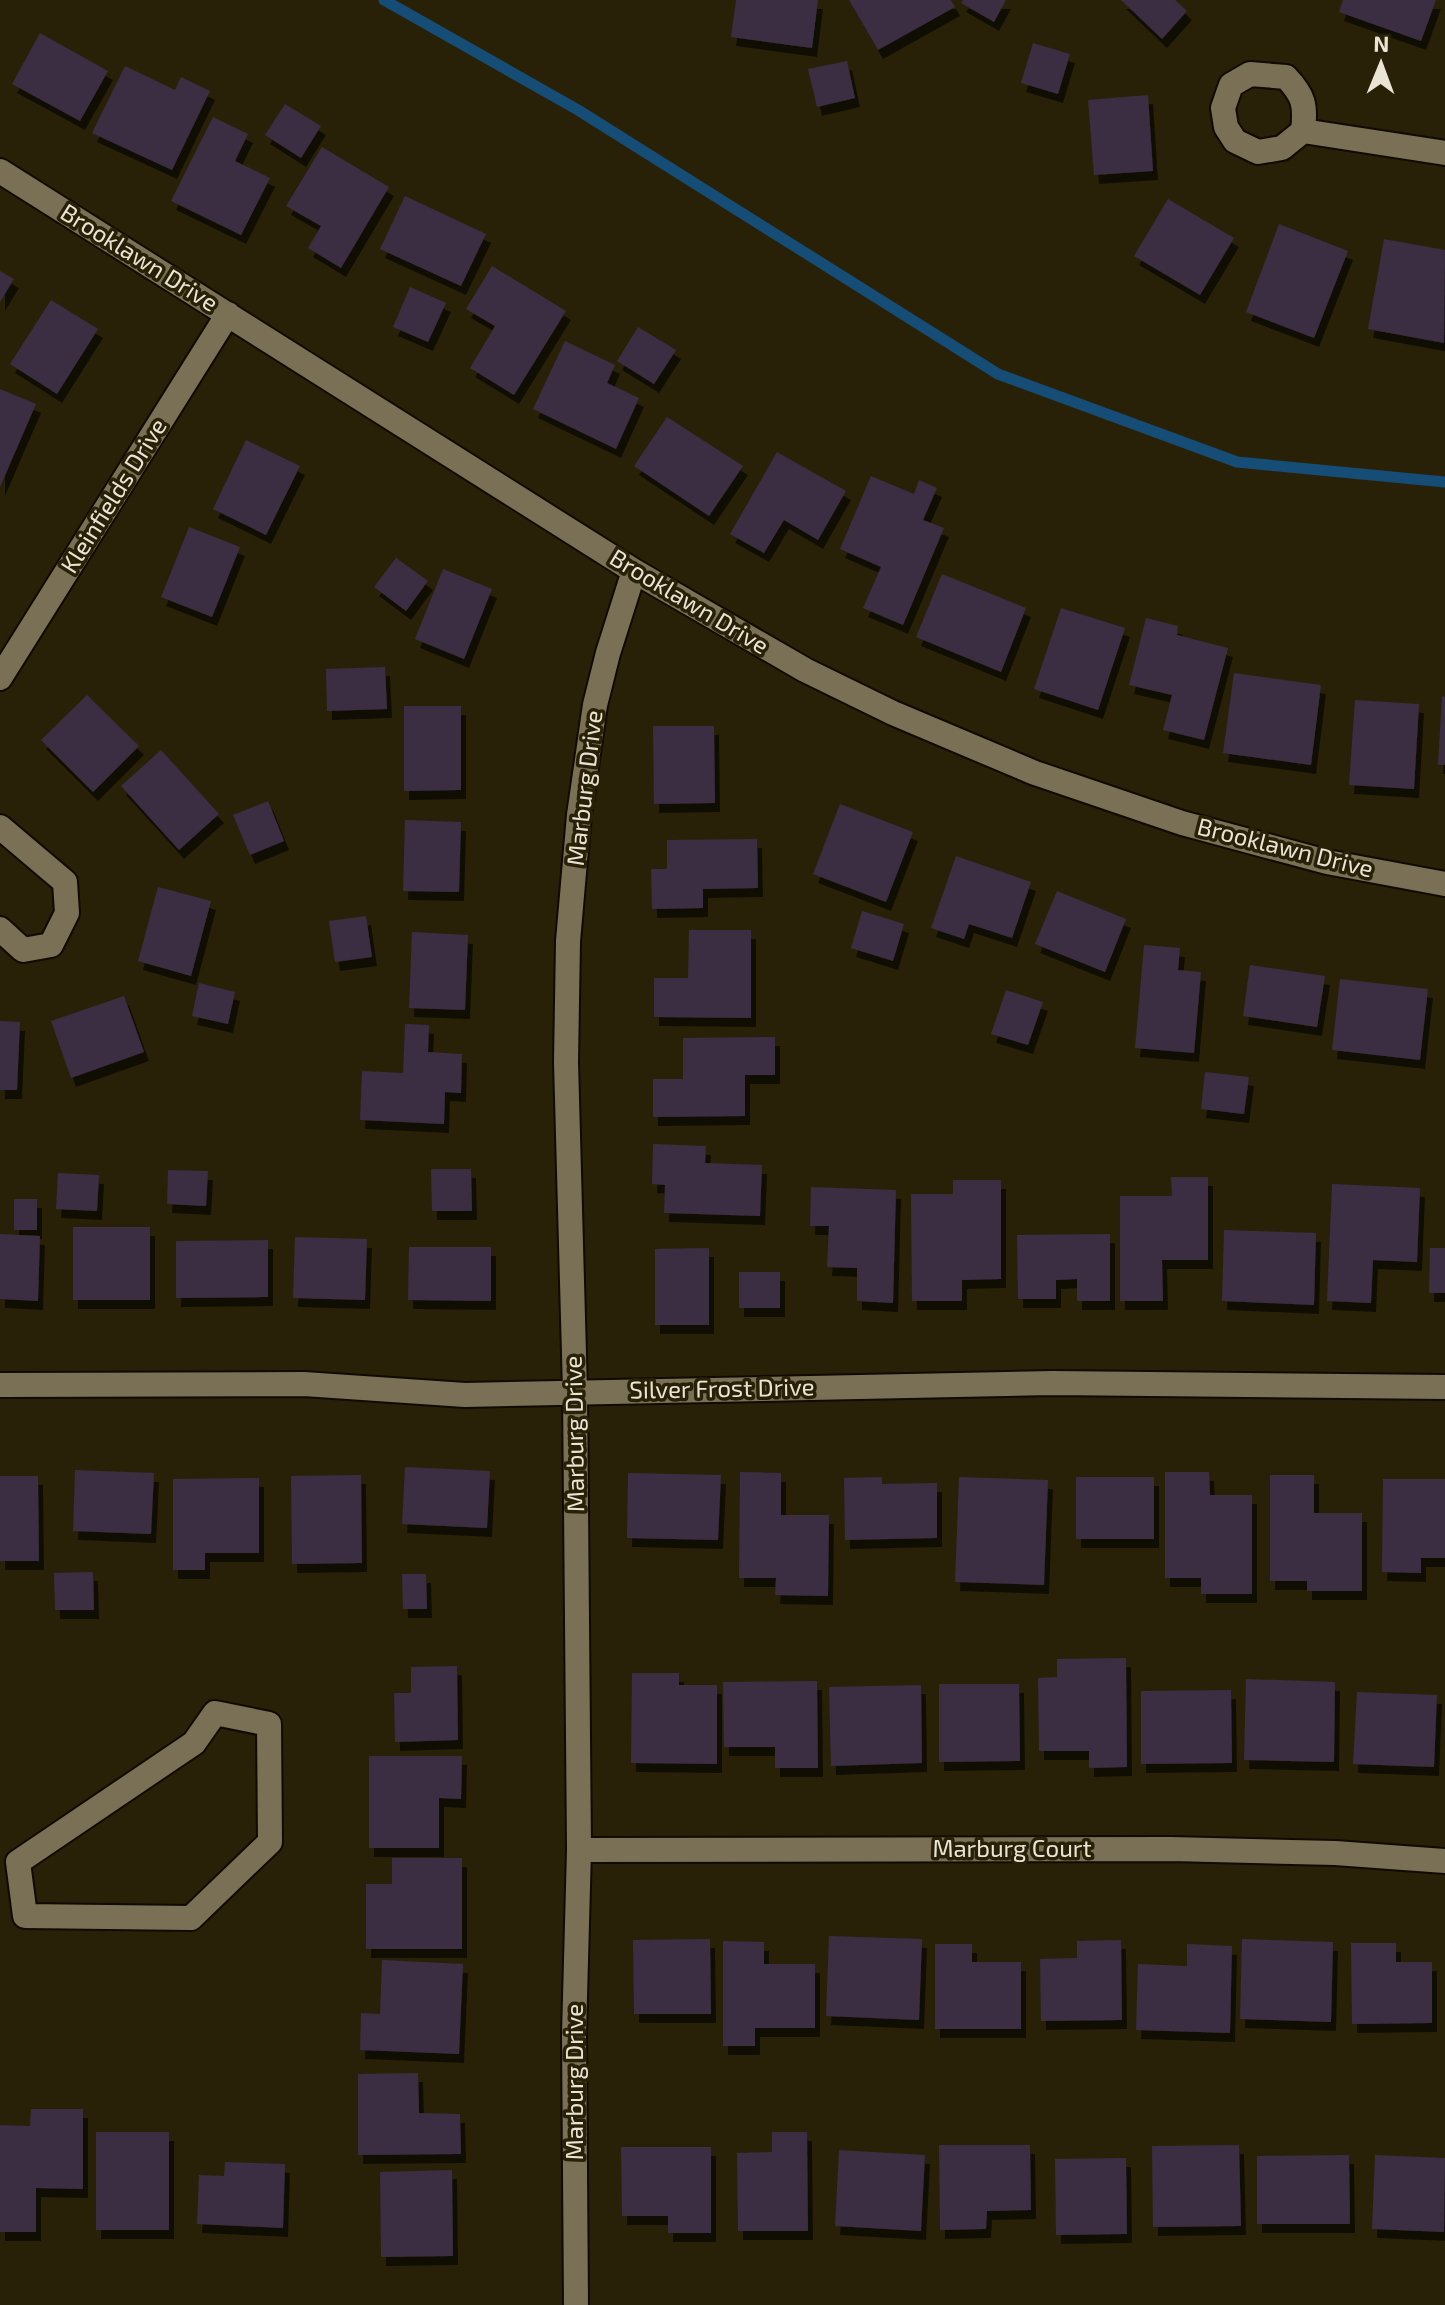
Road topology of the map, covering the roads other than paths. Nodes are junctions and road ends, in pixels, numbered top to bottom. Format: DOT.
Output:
graph roads {
  1 [pos="1303,131"];
  2 [pos="1445,153"];
  3 [pos="0,171"];
  4 [pos="228,314"];
  5 [pos="634,571"];
  6 [pos="0,678"];
  7 [pos="0,827"];
  8 [pos="1445,884"];
  9 [pos="0,929"];
  10 [pos="0,1385"];
  11 [pos="1445,1387"];
  12 [pos="575,1391"];
  13 [pos="579,1850"];
  14 [pos="1445,1861"];
  15 [pos="9,1864"];
  16 [pos="576,2305"];
  1 -- 2 [label="street"];
  3 -- 4 [label="street, Brooklawn Drive"];
  4 -- 5 [label="street, Brooklawn Drive"];
  4 -- 6 [label="street, Kleinfields Drive"];
  5 -- 8 [label="street, Brooklawn Drive"];
  5 -- 12 [label="street, Marburg Drive"];
  7 -- 9 [label="street"];
  10 -- 12 [label="street, Silver Frost Drive"];
  11 -- 12 [label="street, Silver Frost Drive"];
  12 -- 13 [label="street, Marburg Drive"];
  13 -- 14 [label="street, Marburg Court"];
  13 -- 16 [label="street, Marburg Drive"];
  15 -- 15 [label="street"];
}
